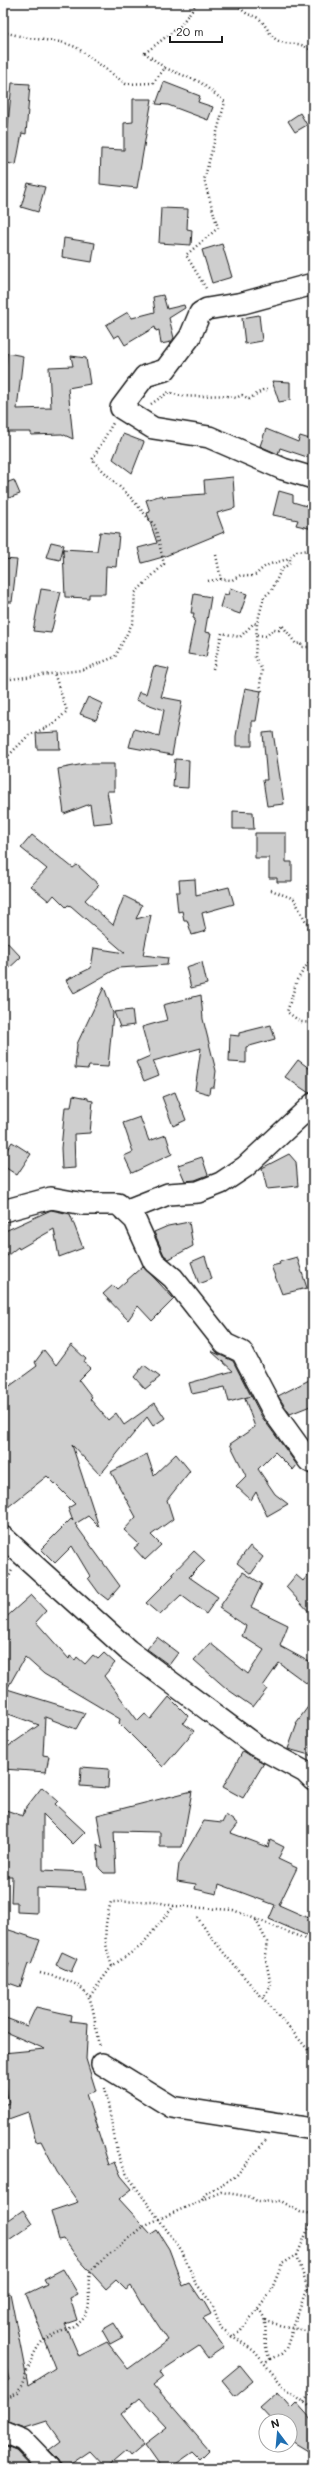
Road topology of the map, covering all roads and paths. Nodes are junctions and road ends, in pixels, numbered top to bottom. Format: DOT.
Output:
graph roads {
  1 [pos="197,3"];
  2 [pos="240,3"];
  3 [pos="3,32"];
  4 [pos="313,52"];
  5 [pos="165,68"];
  6 [pos="313,284"];
  7 [pos="218,307"];
  8 [pos="268,390"];
  9 [pos="125,410"];
  10 [pos="313,478"];
  11 [pos="313,550"];
  12 [pos="216,555"];
  13 [pos="290,557"];
  14 [pos="221,579"];
  15 [pos="208,581"];
  16 [pos="257,624"];
  17 [pos="257,635"];
  18 [pos="313,647"];
  19 [pos="213,669"];
  20 [pos="54,674"];
  21 [pos="3,680"];
  22 [pos="262,690"];
  23 [pos="3,761"];
  24 [pos="271,890"];
  25 [pos="313,935"];
  26 [pos="313,956"];
  27 [pos="313,1023"];
  28 [pos="313,1104"];
  29 [pos="3,1211"];
  30 [pos="125,1211"];
  31 [pos="313,1463"];
  32 [pos="3,1537"];
  33 [pos="313,1780"];
  34 [pos="174,1906"];
  35 [pos="197,1916"];
  36 [pos="256,1920"];
  37 [pos="313,1942"];
  38 [pos="112,1966"];
  39 [pos="40,1973"];
  40 [pos="90,1996"];
  41 [pos="264,1997"];
  42 [pos="313,2056"];
  43 [pos="102,2064"];
  44 [pos="286,2125"];
  45 [pos="313,2129"];
  46 [pos="202,2200"];
  47 [pos="313,2214"];
  48 [pos="313,2218"];
  49 [pos="159,2220"];
  50 [pos="298,2255"];
  51 [pos="307,2287"];
  52 [pos="313,2306"];
  53 [pos="258,2309"];
  54 [pos="265,2320"];
  55 [pos="294,2329"];
  56 [pos="313,2336"];
  57 [pos="231,2337"];
  58 [pos="270,2359"];
  59 [pos="264,2363"];
  60 [pos="313,2390"];
  61 [pos="3,2400"];
  62 [pos="304,2402"];
  63 [pos="313,2409"];
  64 [pos="3,2432"];
  65 [pos="50,2468"];
  1 -- 5 [label="path"];
  2 -- 4 [label="path"];
  3 -- 5 [label="path"];
  5 -- 7 [label="path"];
  6 -- 7 [label="street"];
  7 -- 9 [label="street"];
  8 -- 9 [label="path"];
  9 -- 10 [label="street"];
  9 -- 20 [label="path"];
  11 -- 13 [label="path"];
  12 -- 14 [label="path"];
  13 -- 14 [label="path"];
  13 -- 16 [label="path"];
  14 -- 15 [label="path"];
  16 -- 17 [label="path"];
  16 -- 19 [label="path"];
  17 -- 18 [label="path"];
  17 -- 22 [label="path"];
  20 -- 21 [label="path"];
  20 -- 23 [label="path"];
  24 -- 25 [label="path"];
  26 -- 27 [label="path"];
  28 -- 30 [label="street"];
  29 -- 30 [label="street"];
  30 -- 31 [label="street"];
  32 -- 33 [label="street"];
  34 -- 36 [label="path"];
  34 -- 38 [label="path"];
  34 -- 38 [label="path"];
  35 -- 41 [label="path"];
  36 -- 37 [label="path"];
  36 -- 41 [label="path"];
  38 -- 40 [label="path"];
  39 -- 40 [label="path"];
  40 -- 43 [label="path"];
  41 -- 42 [label="path"];
  43 -- 44 [label="street"];
  43 -- 49 [label="path"];
  44 -- 45 [label="street"];
  44 -- 46 [label="path"];
  46 -- 47 [label="path"];
  46 -- 49 [label="path"];
  48 -- 50 [label="path"];
  49 -- 57 [label="path"];
  49 -- 61 [label="path"];
  50 -- 51 [label="path"];
  50 -- 53 [label="path"];
  51 -- 52 [label="path"];
  51 -- 55 [label="path"];
  53 -- 54 [label="path"];
  53 -- 57 [label="path"];
  54 -- 55 [label="path"];
  54 -- 58 [label="path"];
  55 -- 56 [label="path"];
  55 -- 58 [label="path"];
  57 -- 59 [label="path"];
  58 -- 59 [label="path"];
  59 -- 62 [label="path"];
  60 -- 62 [label="path"];
  62 -- 63 [label="path"];
  64 -- 65 [label="street"];
}
